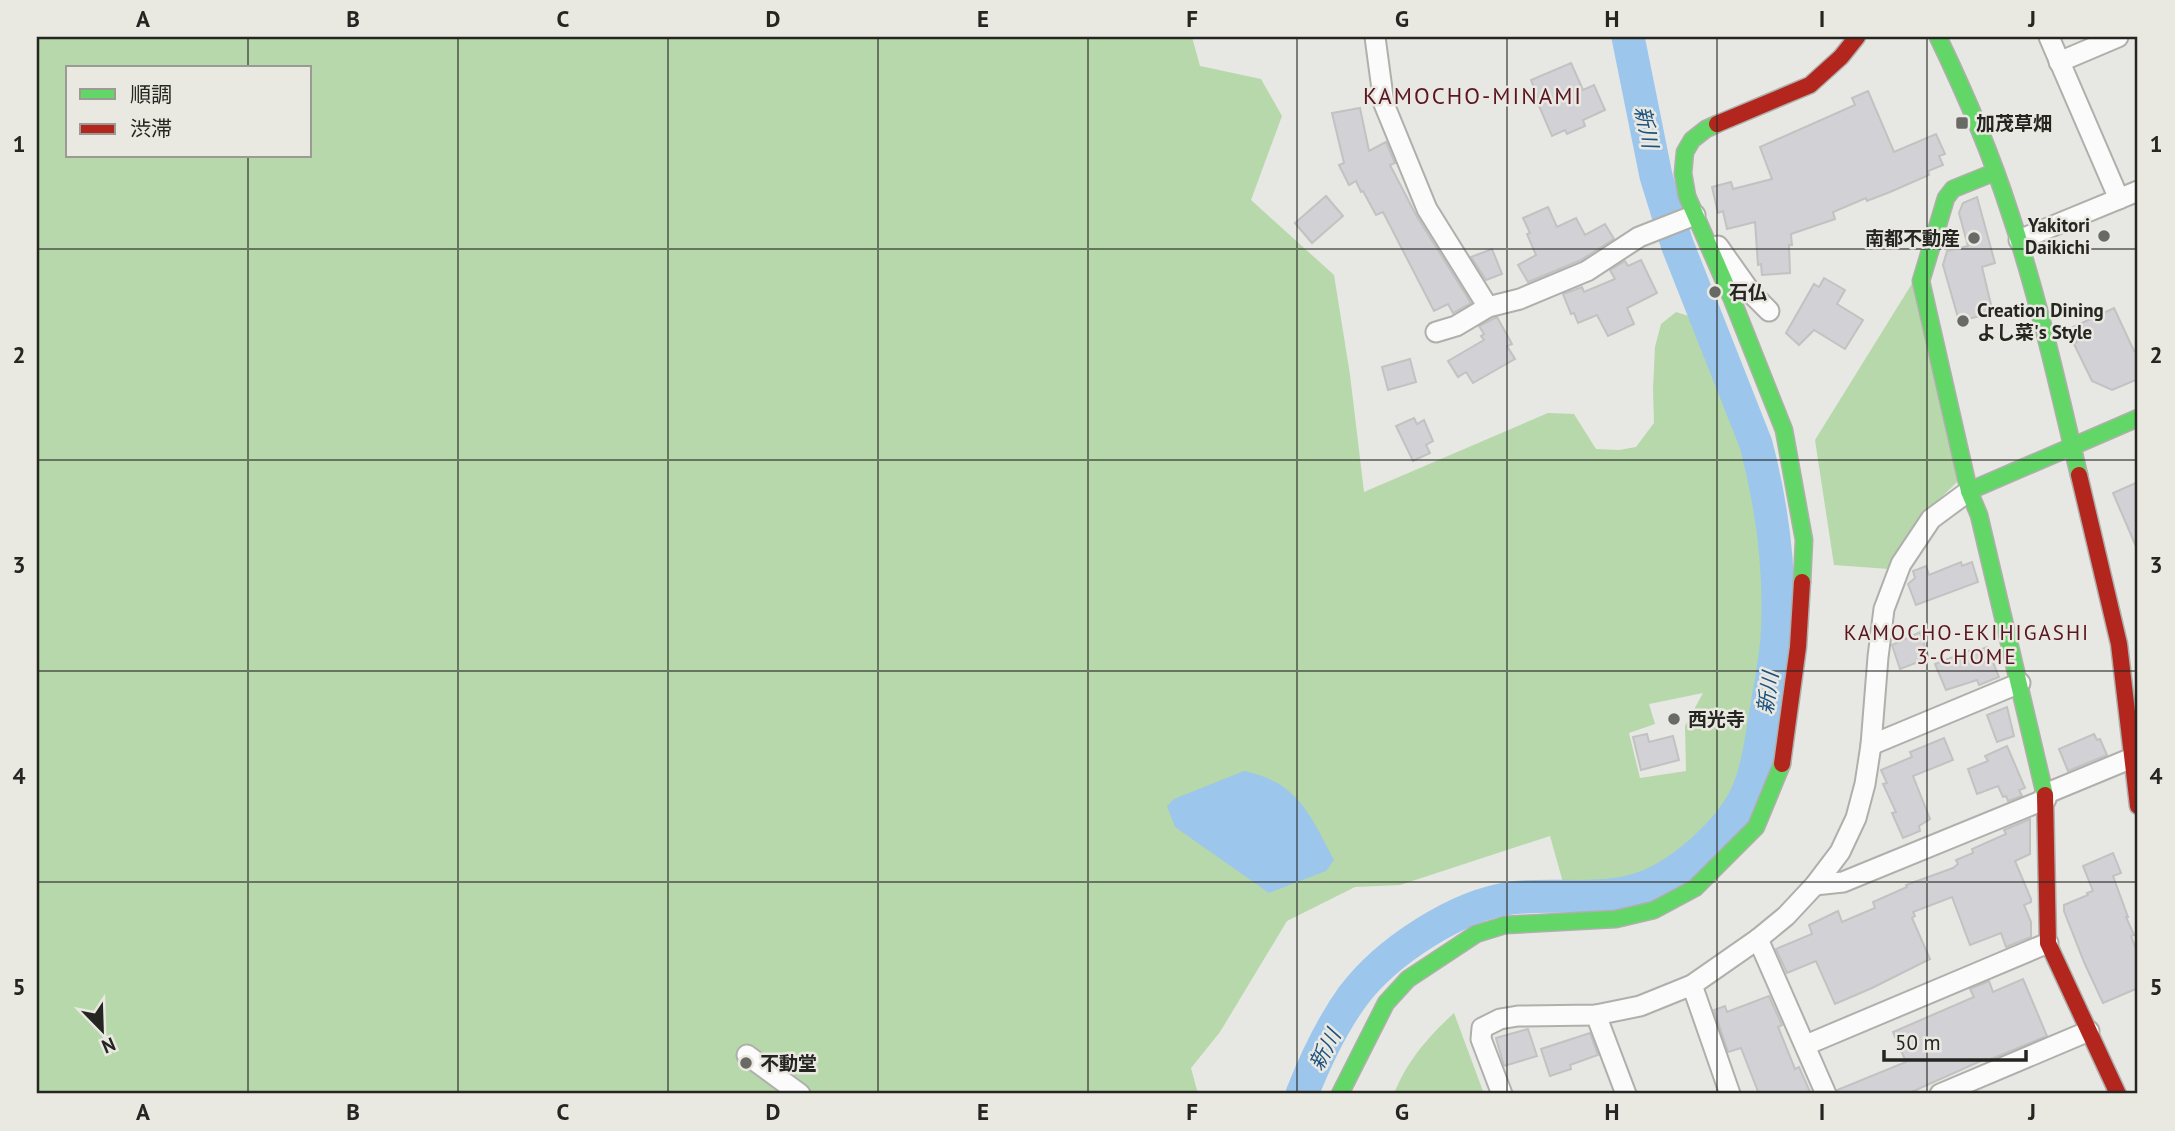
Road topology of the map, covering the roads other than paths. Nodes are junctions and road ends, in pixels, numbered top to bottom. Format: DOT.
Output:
graph roads {
  1 [pos="1375,37"];
  2 [pos="1857,37"];
  3 [pos="1938,37"];
  4 [pos="2049,37"];
  5 [pos="2118,37"];
  6 [pos="2059,62"];
  7 [pos="1995,172"];
  8 [pos="2138,191"];
  9 [pos="2119,199"];
  10 [pos="1692,216"];
  11 [pos="1704,234"];
  12 [pos="2019,240"];
  13 [pos="1488,307"];
  14 [pos="1769,311"];
  15 [pos="1436,332"];
  16 [pos="2138,418"];
  17 [pos="2072,446"];
  18 [pos="1969,491"];
  19 [pos="2138,638"];
  20 [pos="2119,644"];
  21 [pos="2020,683"];
  22 [pos="2138,690"];
  23 [pos="1871,745"];
  24 [pos="2132,758"];
  25 [pos="2046,796"];
  26 [pos="2138,806"];
  27 [pos="1815,885"];
  28 [pos="1758,939"];
  29 [pos="2048,943"];
  30 [pos="1692,985"];
  31 [pos="1596,1015"];
  32 [pos="2089,1031"];
  33 [pos="1806,1045"];
  34 [pos="747,1055"];
  35 [pos="800,1094"];
  36 [pos="1340,1094"];
  37 [pos="1502,1094"];
  38 [pos="1626,1094"];
  39 [pos="1730,1094"];
  40 [pos="1826,1094"];
  41 [pos="1940,1094"];
  42 [pos="2118,1094"];
  1 -- 13 [label="street"];
  2 -- 10 [label="street"];
  3 -- 7 [label="street"];
  4 -- 6 [label="street"];
  5 -- 6 [label="street"];
  6 -- 9 [label="street"];
  7 -- 12 [label="street"];
  7 -- 18 [label="street"];
  8 -- 9 [label="street"];
  9 -- 12 [label="street"];
  10 -- 11 [label="street"];
  10 -- 13 [label="street"];
  11 -- 14 [label="street"];
  11 -- 36 [label="street"];
  12 -- 17 [label="street"];
  13 -- 15 [label="street"];
  16 -- 17 [label="street"];
  17 -- 18 [label="street"];
  17 -- 20 [label="street"];
  18 -- 21 [label="street"];
  18 -- 23 [label="street"];
  19 -- 20 [label="street"];
  20 -- 22 [label="street"];
  20 -- 24 [label="street"];
  21 -- 23 [label="street"];
  21 -- 25 [label="street"];
  23 -- 27 [label="street"];
  24 -- 25 [label="street"];
  24 -- 26 [label="street"];
  25 -- 27 [label="street"];
  25 -- 29 [label="street"];
  27 -- 28 [label="street"];
  28 -- 30 [label="street"];
  28 -- 33 [label="street"];
  29 -- 32 [label="street"];
  29 -- 33 [label="street"];
  30 -- 31 [label="street"];
  30 -- 39 [label="street"];
  31 -- 37 [label="street"];
  31 -- 38 [label="street"];
  32 -- 41 [label="street"];
  32 -- 42 [label="street"];
  33 -- 40 [label="street"];
  34 -- 35 [label="street"];
}
